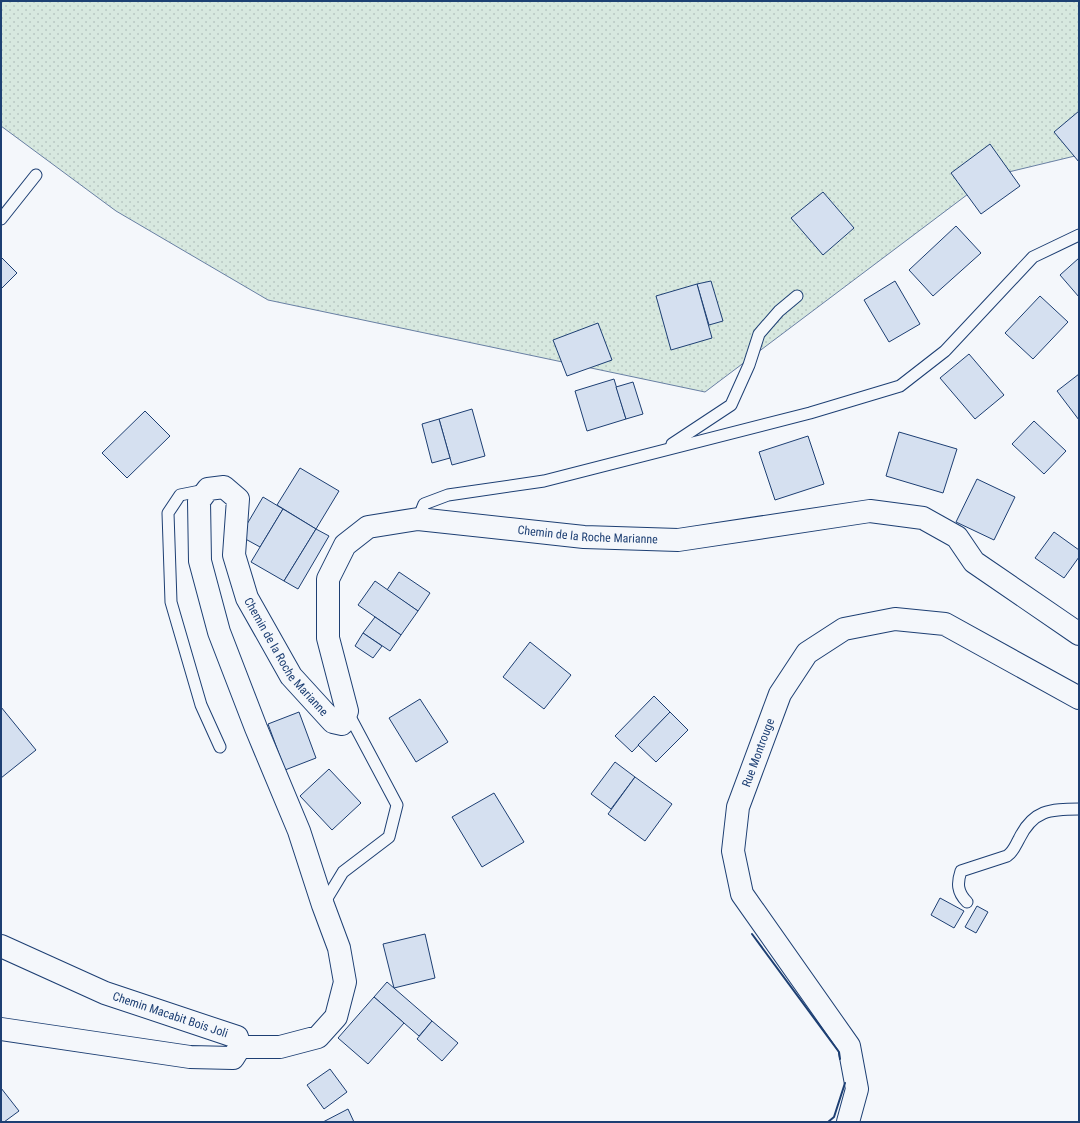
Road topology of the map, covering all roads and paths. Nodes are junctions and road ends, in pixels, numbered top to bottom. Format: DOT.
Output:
graph roads {
  1 [pos="36,175"];
  2 [pos="1,219"];
  3 [pos="1079,235"];
  4 [pos="797,296"];
  5 [pos="664,450"];
  6 [pos="208,489"];
  7 [pos="418,519"];
  8 [pos="1079,634"];
  9 [pos="1079,698"];
  10 [pos="347,711"];
  11 [pos="220,747"];
  12 [pos="1079,809"];
  13 [pos="967,902"];
  14 [pos="323,905"];
  15 [pos="1,946"];
  16 [pos="1,1029"];
  17 [pos="240,1048"];
  18 [pos="848,1122"];
  1 -- 2 [label="lane"];
  3 -- 5 [label="lane"];
  4 -- 5 [label="lane"];
  5 -- 7 [label="lane"];
  6 -- 10 [label="street, Chemin de la Roche Marianne"];
  6 -- 11 [label="lane"];
  6 -- 14 [label="street"];
  7 -- 8 [label="street, Chemin de la Roche Marianne"];
  7 -- 10 [label="street, Chemin de la Roche Marianne"];
  9 -- 18 [label="street, Rue Montrouge"];
  10 -- 14 [label="lane"];
  12 -- 13 [label="lane"];
  14 -- 17 [label="street"];
  15 -- 17 [label="street, Chemin Macabit Bois Joli"];
  16 -- 17 [label="street, Chemin Macabit Bois Joli"];
}
